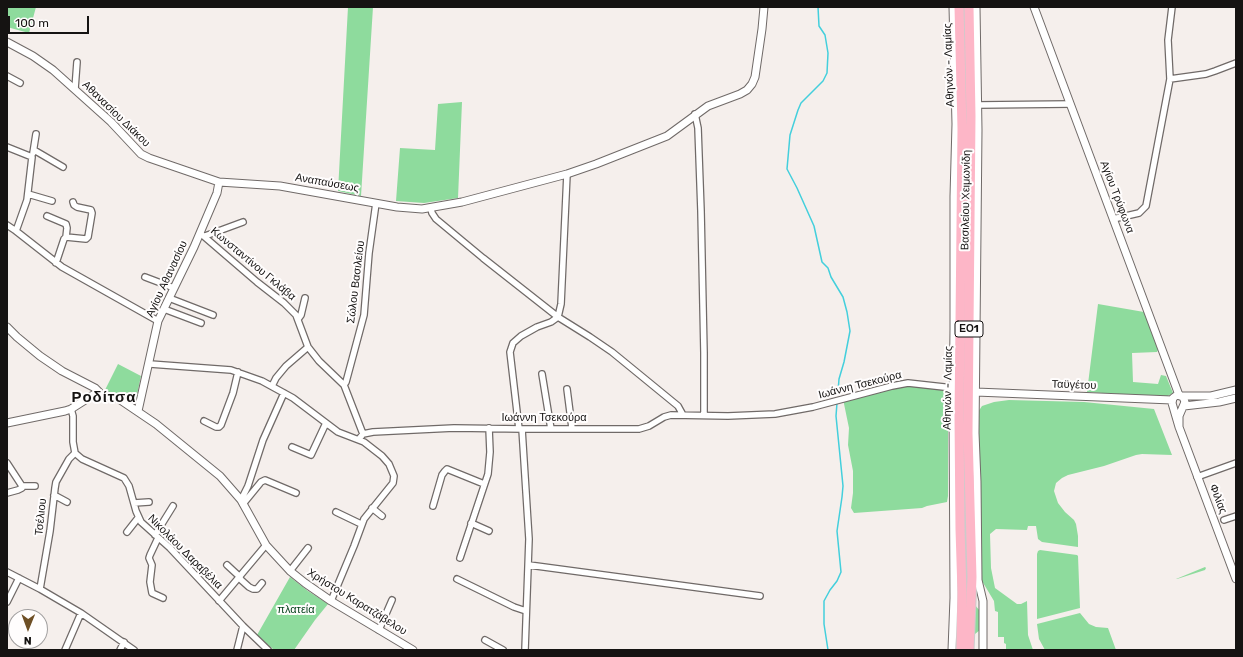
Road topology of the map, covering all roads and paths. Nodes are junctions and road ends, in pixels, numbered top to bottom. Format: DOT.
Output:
graph roads {
  1 [pos="764,7"];
  2 [pos="953,7"];
  3 [pos="959,7"];
  4 [pos="969,7"];
  5 [pos="976,7"];
  6 [pos="1034,7"];
  7 [pos="1172,7"];
  8 [pos="7,42"];
  9 [pos="77,62"];
  10 [pos="1236,63"];
  11 [pos="7,76"];
  12 [pos="1170,79"];
  13 [pos="20,83"];
  14 [pos="75,89"];
  15 [pos="1070,104"];
  16 [pos="978,105"];
  17 [pos="695,114"];
  18 [pos="36,134"];
  19 [pos="7,147"];
  20 [pos="34,150"];
  21 [pos="32,157"];
  22 [pos="64,168"];
  23 [pos="567,174"];
  24 [pos="220,182"];
  25 [pos="28,194"];
  26 [pos="52,201"];
  27 [pos="73,202"];
  28 [pos="376,203"];
  29 [pos="430,209"];
  30 [pos="47,216"];
  31 [pos="1114,219"];
  32 [pos="243,222"];
  33 [pos="7,225"];
  34 [pos="16,231"];
  35 [pos="202,234"];
  36 [pos="66,238"];
  37 [pos="56,263"];
  38 [pos="145,277"];
  39 [pos="174,288"];
  40 [pos="169,298"];
  41 [pos="305,298"];
  42 [pos="164,309"];
  43 [pos="213,315"];
  44 [pos="558,317"];
  45 [pos="298,319"];
  46 [pos="158,321"];
  47 [pos="201,323"];
  48 [pos="7,327"];
  49 [pos="308,347"];
  50 [pos="150,364"];
  51 [pos="238,372"];
  52 [pos="542,374"];
  53 [pos="344,385"];
  54 [pos="272,386"];
  55 [pos="567,388"];
  56 [pos="953,388"];
  57 [pos="1236,390"];
  58 [pos="284,392"];
  59 [pos="976,392"];
  60 [pos="101,394"];
  61 [pos="1181,396"];
  62 [pos="1236,398"];
  63 [pos="1173,404"];
  64 [pos="1183,407"];
  65 [pos="71,409"];
  66 [pos="138,411"];
  67 [pos="683,415"];
  68 [pos="704,415"];
  69 [pos="204,421"];
  70 [pos="7,423"];
  71 [pos="326,423"];
  72 [pos="1179,427"];
  73 [pos="489,428"];
  74 [pos="572,428"];
  75 [pos="521,429"];
  76 [pos="551,429"];
  77 [pos="363,434"];
  78 [pos="359,439"];
  79 [pos="292,446"];
  80 [pos="75,453"];
  81 [pos="7,463"];
  82 [pos="1236,463"];
  83 [pos="1197,477"];
  84 [pos="484,484"];
  85 [pos="22,486"];
  86 [pos="35,486"];
  87 [pos="7,493"];
  88 [pos="296,493"];
  89 [pos="54,495"];
  90 [pos="67,502"];
  91 [pos="150,502"];
  92 [pos="242,502"];
  93 [pos="134,504"];
  94 [pos="173,506"];
  95 [pos="433,506"];
  96 [pos="372,508"];
  97 [pos="336,512"];
  98 [pos="382,516"];
  99 [pos="1236,516"];
  100 [pos="138,518"];
  101 [pos="1224,520"];
  102 [pos="471,522"];
  103 [pos="361,524"];
  104 [pos="489,531"];
  105 [pos="127,532"];
  106 [pos="157,536"];
  107 [pos="266,545"];
  108 [pos="308,548"];
  109 [pos="460,558"];
  110 [pos="227,565"];
  111 [pos="529,565"];
  112 [pos="290,571"];
  113 [pos="7,572"];
  114 [pos="239,577"];
  115 [pos="19,578"];
  116 [pos="457,579"];
  117 [pos="1236,579"];
  118 [pos="262,583"];
  119 [pos="40,589"];
  120 [pos="760,596"];
  121 [pos="163,598"];
  122 [pos="392,600"];
  123 [pos="219,601"];
  124 [pos="331,601"];
  125 [pos="7,602"];
  126 [pos="526,611"];
  127 [pos="81,614"];
  128 [pos="243,626"];
  129 [pos="379,630"];
  130 [pos="486,640"];
  131 [pos="124,642"];
  132 [pos="65,650"];
  133 [pos="120,650"];
  134 [pos="134,650"];
  135 [pos="237,650"];
  136 [pos="268,650"];
  137 [pos="413,650"];
  138 [pos="503,650"];
  139 [pos="525,650"];
  140 [pos="952,650"];
  141 [pos="961,650"];
  142 [pos="969,650"];
  143 [pos="983,650"];
  1 -- 17 [label="street, Αναπαύσεως"];
  2 -- 56 [label="street"];
  3 -- 141 [label="main road, Αθηνών - Λαμίας / ΕΟ1"];
  4 -- 142 [label="main road, Αθηνών - Λαμίας / ΕΟ1"];
  5 -- 16 [label="street, Βασιλείου Χειμωνίδη"];
  6 -- 15 [label="street, Αγίου Τρύφωνα"];
  7 -- 12 [label="street"];
  8 -- 14 [label="street, Αθανασίου Διάκου"];
  9 -- 14 [label="street"];
  10 -- 12 [label="street"];
  11 -- 13 [label="street"];
  12 -- 31 [label="street"];
  14 -- 24 [label="street, Αθανασίου Διάκου"];
  15 -- 16 [label="street"];
  15 -- 31 [label="street, Αγίου Τρύφωνα"];
  16 -- 59 [label="street, Βασιλείου Χειμωνίδη"];
  17 -- 23 [label="street, Αναπαύσεως"];
  17 -- 68 [label="street"];
  18 -- 20 [label="street"];
  19 -- 21 [label="street"];
  20 -- 21 [label="street"];
  20 -- 22 [label="street"];
  21 -- 25 [label="street"];
  23 -- 29 [label="street, Αναπαύσεως"];
  23 -- 44 [label="street"];
  24 -- 28 [label="street, Αναπαύσεως"];
  24 -- 35 [label="street, Αγίου Αθανασίου"];
  25 -- 26 [label="street"];
  25 -- 34 [label="street"];
  27 -- 36 [label="street"];
  28 -- 29 [label="street, Αναπαύσεως"];
  28 -- 53 [label="street, Σώλου Βασιλείου"];
  29 -- 44 [label="street"];
  30 -- 36 [label="street"];
  31 -- 61 [label="street, Αγίου Τρύφωνα"];
  32 -- 35 [label="street"];
  33 -- 34 [label="street"];
  34 -- 37 [label="street"];
  35 -- 39 [label="street, Αγίου Αθανασίου"];
  35 -- 45 [label="street, Κωνσταντίνου Γκλάβα"];
  36 -- 37 [label="street"];
  37 -- 46 [label="street"];
  38 -- 39 [label="street"];
  39 -- 40 [label="street, Αγίου Αθανασίου"];
  40 -- 42 [label="street, Αγίου Αθανασίου"];
  40 -- 43 [label="street"];
  41 -- 45 [label="street"];
  42 -- 46 [label="street, Αγίου Αθανασίου"];
  42 -- 47 [label="street"];
  44 -- 67 [label="street"];
  44 -- 75 [label="street"];
  45 -- 49 [label="street, Κωνσταντίνου Γκλάβα"];
  46 -- 50 [label="street, Αγίου Αθανασίου"];
  48 -- 60 [label="street, Χρήστου Καρατζάβελου"];
  49 -- 53 [label="street, Κωνσταντίνου Γκλάβα"];
  49 -- 54 [label="street"];
  50 -- 51 [label="street"];
  50 -- 66 [label="street, Αγίου Αθανασίου"];
  51 -- 54 [label="street"];
  51 -- 69 [label="street"];
  52 -- 76 [label="street"];
  53 -- 77 [label="street, Κωνσταντίνου Γκλάβα"];
  54 -- 58 [label="street"];
  55 -- 74 [label="street"];
  56 -- 68 [label="street, Ιωάννη Τσεκούρα"];
  56 -- 140 [label="street"];
  57 -- 61 [label="street"];
  58 -- 71 [label="street"];
  58 -- 92 [label="street"];
  59 -- 63 [label="street, Ταϋγέτου"];
  59 -- 143 [label="street, Βασιλείου Χειμωνίδη"];
  60 -- 65 [label="street"];
  60 -- 66 [label="street, Χρήστου Καρατζάβελου"];
  61 -- 63 [label="street"];
  61 -- 64 [label="street"];
  62 -- 64 [label="street"];
  63 -- 64 [label="street"];
  63 -- 72 [label="street, Φιλίας"];
  64 -- 72 [label="street, Φιλίας"];
  65 -- 70 [label="street"];
  65 -- 80 [label="street"];
  66 -- 92 [label="street, Χρήστου Καρατζάβελου"];
  67 -- 68 [label="street, Ιωάννη Τσεκούρα"];
  67 -- 74 [label="street, Ιωάννη Τσεκούρα"];
  71 -- 78 [label="street"];
  71 -- 79 [label="street"];
  72 -- 83 [label="street, Φιλίας"];
  73 -- 75 [label="street, Ιωάννη Τσεκούρα"];
  73 -- 77 [label="street, Ιωάννη Τσεκούρα"];
  73 -- 84 [label="street"];
  74 -- 76 [label="street, Ιωάννη Τσεκούρα"];
  75 -- 76 [label="street, Ιωάννη Τσεκούρα"];
  75 -- 111 [label="street"];
  77 -- 78 [label="street"];
  78 -- 96 [label="street"];
  80 -- 89 [label="street, Τσέλιου"];
  80 -- 93 [label="street, Νικολάου Δαραβέλια"];
  81 -- 85 [label="street"];
  82 -- 83 [label="street"];
  83 -- 117 [label="street, Φιλίας"];
  84 -- 95 [label="street"];
  84 -- 102 [label="street"];
  85 -- 86 [label="street"];
  85 -- 87 [label="street"];
  88 -- 92 [label="street"];
  89 -- 90 [label="street"];
  89 -- 119 [label="street, Τσέλιου"];
  91 -- 93 [label="street"];
  92 -- 107 [label="street, Χρήστου Καρατζάβελου"];
  93 -- 100 [label="street, Νικολάου Δαραβέλια"];
  94 -- 106 [label="street"];
  96 -- 98 [label="street"];
  96 -- 103 [label="street"];
  97 -- 103 [label="street"];
  99 -- 101 [label="street"];
  100 -- 105 [label="street"];
  100 -- 106 [label="street, Νικολάου Δαραβέλια"];
  102 -- 104 [label="street"];
  102 -- 109 [label="street"];
  103 -- 124 [label="street"];
  106 -- 121 [label="street"];
  106 -- 123 [label="street, Νικολάου Δαραβέλια"];
  107 -- 112 [label="street, Χρήστου Καρατζάβελου"];
  107 -- 114 [label="street"];
  108 -- 112 [label="street"];
  110 -- 114 [label="street"];
  111 -- 120 [label="street"];
  111 -- 126 [label="street"];
  112 -- 124 [label="street, Χρήστου Καρατζάβελου"];
  113 -- 115 [label="street"];
  114 -- 118 [label="street"];
  114 -- 123 [label="street"];
  115 -- 119 [label="street"];
  115 -- 125 [label="street"];
  116 -- 126 [label="street"];
  119 -- 127 [label="street"];
  122 -- 129 [label="street"];
  123 -- 128 [label="street, Νικολάου Δαραβέλια"];
  124 -- 129 [label="street, Χρήστου Καρατζάβελου"];
  126 -- 139 [label="street"];
  127 -- 131 [label="street"];
  127 -- 132 [label="street"];
  128 -- 135 [label="street"];
  128 -- 136 [label="street, Νικολάου Δαραβέλια"];
  129 -- 137 [label="street, Χρήστου Καρατζάβελου"];
  130 -- 138 [label="street"];
  131 -- 133 [label="street"];
  131 -- 134 [label="street"];
}
